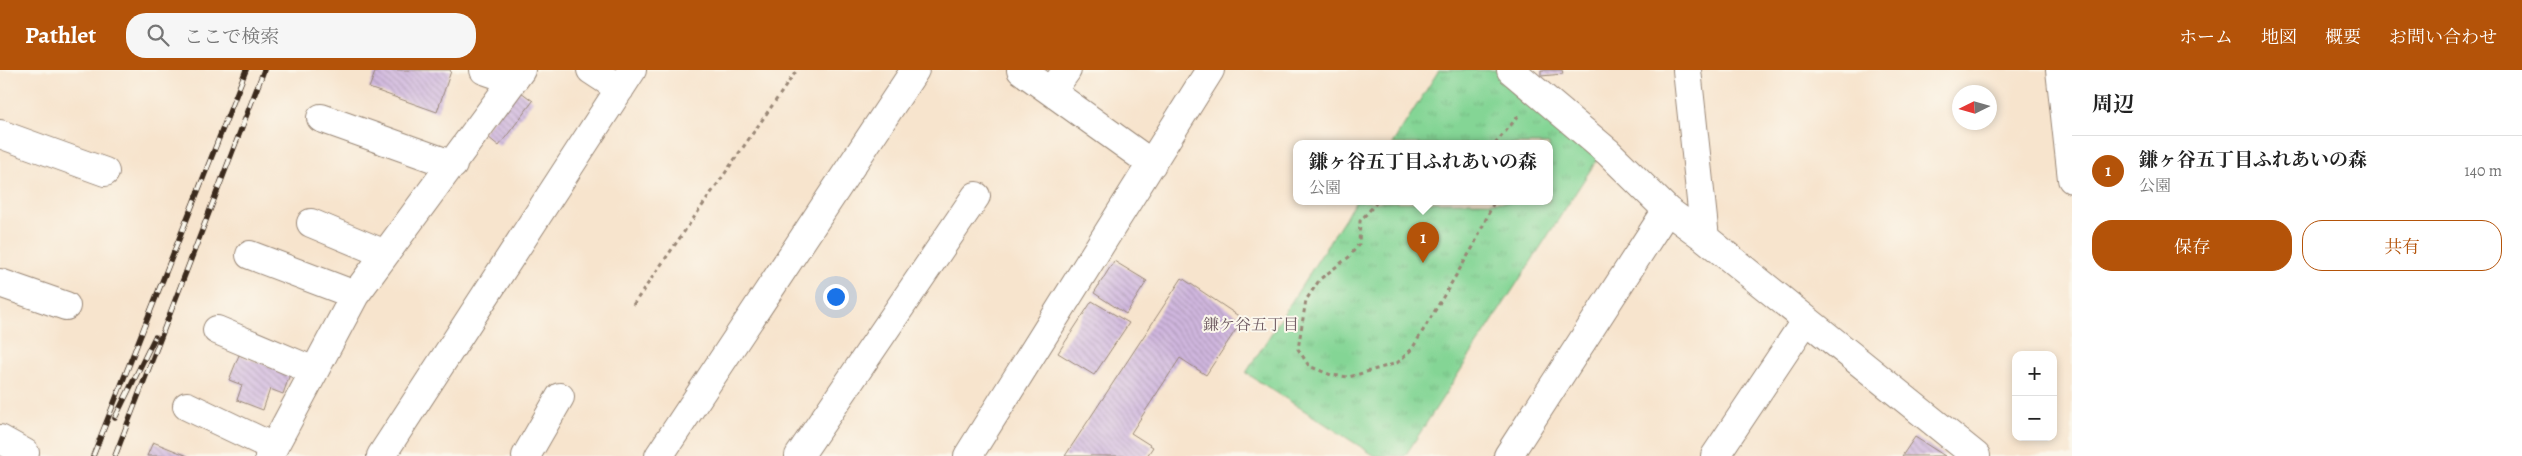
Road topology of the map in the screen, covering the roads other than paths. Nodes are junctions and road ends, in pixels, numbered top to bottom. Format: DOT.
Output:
graph roads {
  1 [pos="484,70"];
  2 [pos="591,70"];
  3 [pos="915,70"];
  4 [pos="1021,70"];
  5 [pos="1210,70"];
  6 [pos="1511,70"];
  7 [pos="1687,70"];
  8 [pos="2060,70"];
  9 [pos="517,75"];
  10 [pos="626,79"];
  11 [pos="1060,80"];
  12 [pos="321,118"];
  13 [pos="0,134"];
  14 [pos="1152,164"];
  15 [pos="453,165"];
  16 [pos="105,172"];
  17 [pos="2072,179"];
  18 [pos="976,196"];
  19 [pos="1667,210"];
  20 [pos="311,223"];
  21 [pos="1705,238"];
  22 [pos="385,254"];
  23 [pos="250,255"];
  24 [pos="0,283"];
  25 [pos="355,295"];
  26 [pos="66,306"];
  27 [pos="1806,320"];
  28 [pos="217,330"];
  29 [pos="314,371"];
  30 [pos="560,397"];
  31 [pos="187,406"];
  32 [pos="0,439"];
  33 [pos="271,451"];
  34 [pos="25,453"];
  35 [pos="380,456"];
  36 [pos="526,456"];
  37 [pos="659,456"];
  38 [pos="799,456"];
  39 [pos="968,456"];
  40 [pos="1508,456"];
  41 [pos="1715,456"];
  42 [pos="1976,456"];
  1 -- 9 [label="street"];
  2 -- 10 [label="street"];
  3 -- 37 [label="street"];
  4 -- 11 [label="street"];
  5 -- 14 [label="street"];
  6 -- 19 [label="street"];
  7 -- 21 [label="street"];
  8 -- 17 [label="street"];
  9 -- 15 [label="street"];
  10 -- 35 [label="street"];
  11 -- 14 [label="street"];
  12 -- 15 [label="street"];
  13 -- 16 [label="street"];
  14 -- 39 [label="street"];
  15 -- 22 [label="street"];
  18 -- 38 [label="street"];
  19 -- 21 [label="street"];
  19 -- 40 [label="street"];
  20 -- 22 [label="street"];
  21 -- 27 [label="street"];
  22 -- 25 [label="street"];
  23 -- 25 [label="street"];
  24 -- 26 [label="street"];
  25 -- 29 [label="street"];
  27 -- 41 [label="street"];
  27 -- 42 [label="street"];
  28 -- 29 [label="street"];
  29 -- 33 [label="street"];
  30 -- 36 [label="street"];
  31 -- 33 [label="street"];
  32 -- 34 [label="street"];
}
